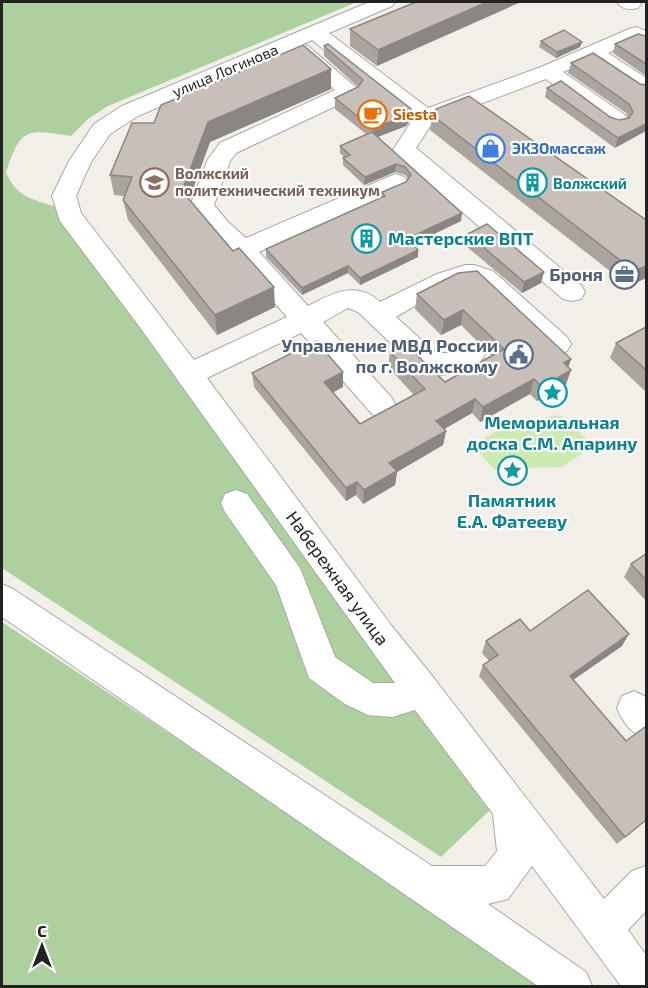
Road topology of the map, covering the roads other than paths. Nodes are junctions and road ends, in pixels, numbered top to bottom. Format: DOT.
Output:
graph roads {
  1 [pos="385,2"];
  2 [pos="303,37"];
  3 [pos="646,39"];
  4 [pos="592,51"];
  5 [pos="548,71"];
  6 [pos="646,87"];
  7 [pos="425,117"];
  8 [pos="617,120"];
  9 [pos="80,160"];
  10 [pos="396,182"];
  11 [pos="242,250"];
  12 [pos="572,292"];
  13 [pos="377,315"];
  14 [pos="305,320"];
  15 [pos="558,344"];
  16 [pos="471,354"];
  17 [pos="190,374"];
  18 [pos="382,406"];
  19 [pos="236,503"];
  20 [pos="2,599"];
  21 [pos="421,688"];
  22 [pos="511,807"];
  23 [pos="427,885"];
  24 [pos="646,885"];
  25 [pos="602,928"];
  26 [pos="572,987"];
  27 [pos="645,987"];
  1 -- 2 [label="street, улица Логинова"];
  2 -- 7 [label="street"];
  2 -- 9 [label="street, улица Логинова"];
  2 -- 11 [label="street"];
  3 -- 4 [label="street"];
  4 -- 5 [label="street"];
  4 -- 6 [label="street"];
  5 -- 7 [label="street"];
  5 -- 8 [label="street"];
  7 -- 12 [label="street"];
  9 -- 17 [label="street, Набережная улица"];
  10 -- 11 [label="street"];
  11 -- 14 [label="street"];
  13 -- 14 [label="street"];
  13 -- 15 [label="street"];
  13 -- 16 [label="street"];
  14 -- 17 [label="street"];
  14 -- 18 [label="street"];
  17 -- 21 [label="street, Набережная улица"];
  19 -- 21 [label="street"];
  20 -- 23 [label="street"];
  21 -- 22 [label="street, Набережная улица"];
  22 -- 23 [label="street"];
  22 -- 25 [label="street, Набережная улица"];
  23 -- 26 [label="street"];
  24 -- 25 [label="street"];
  25 -- 27 [label="street, Набережная улица"];
}
